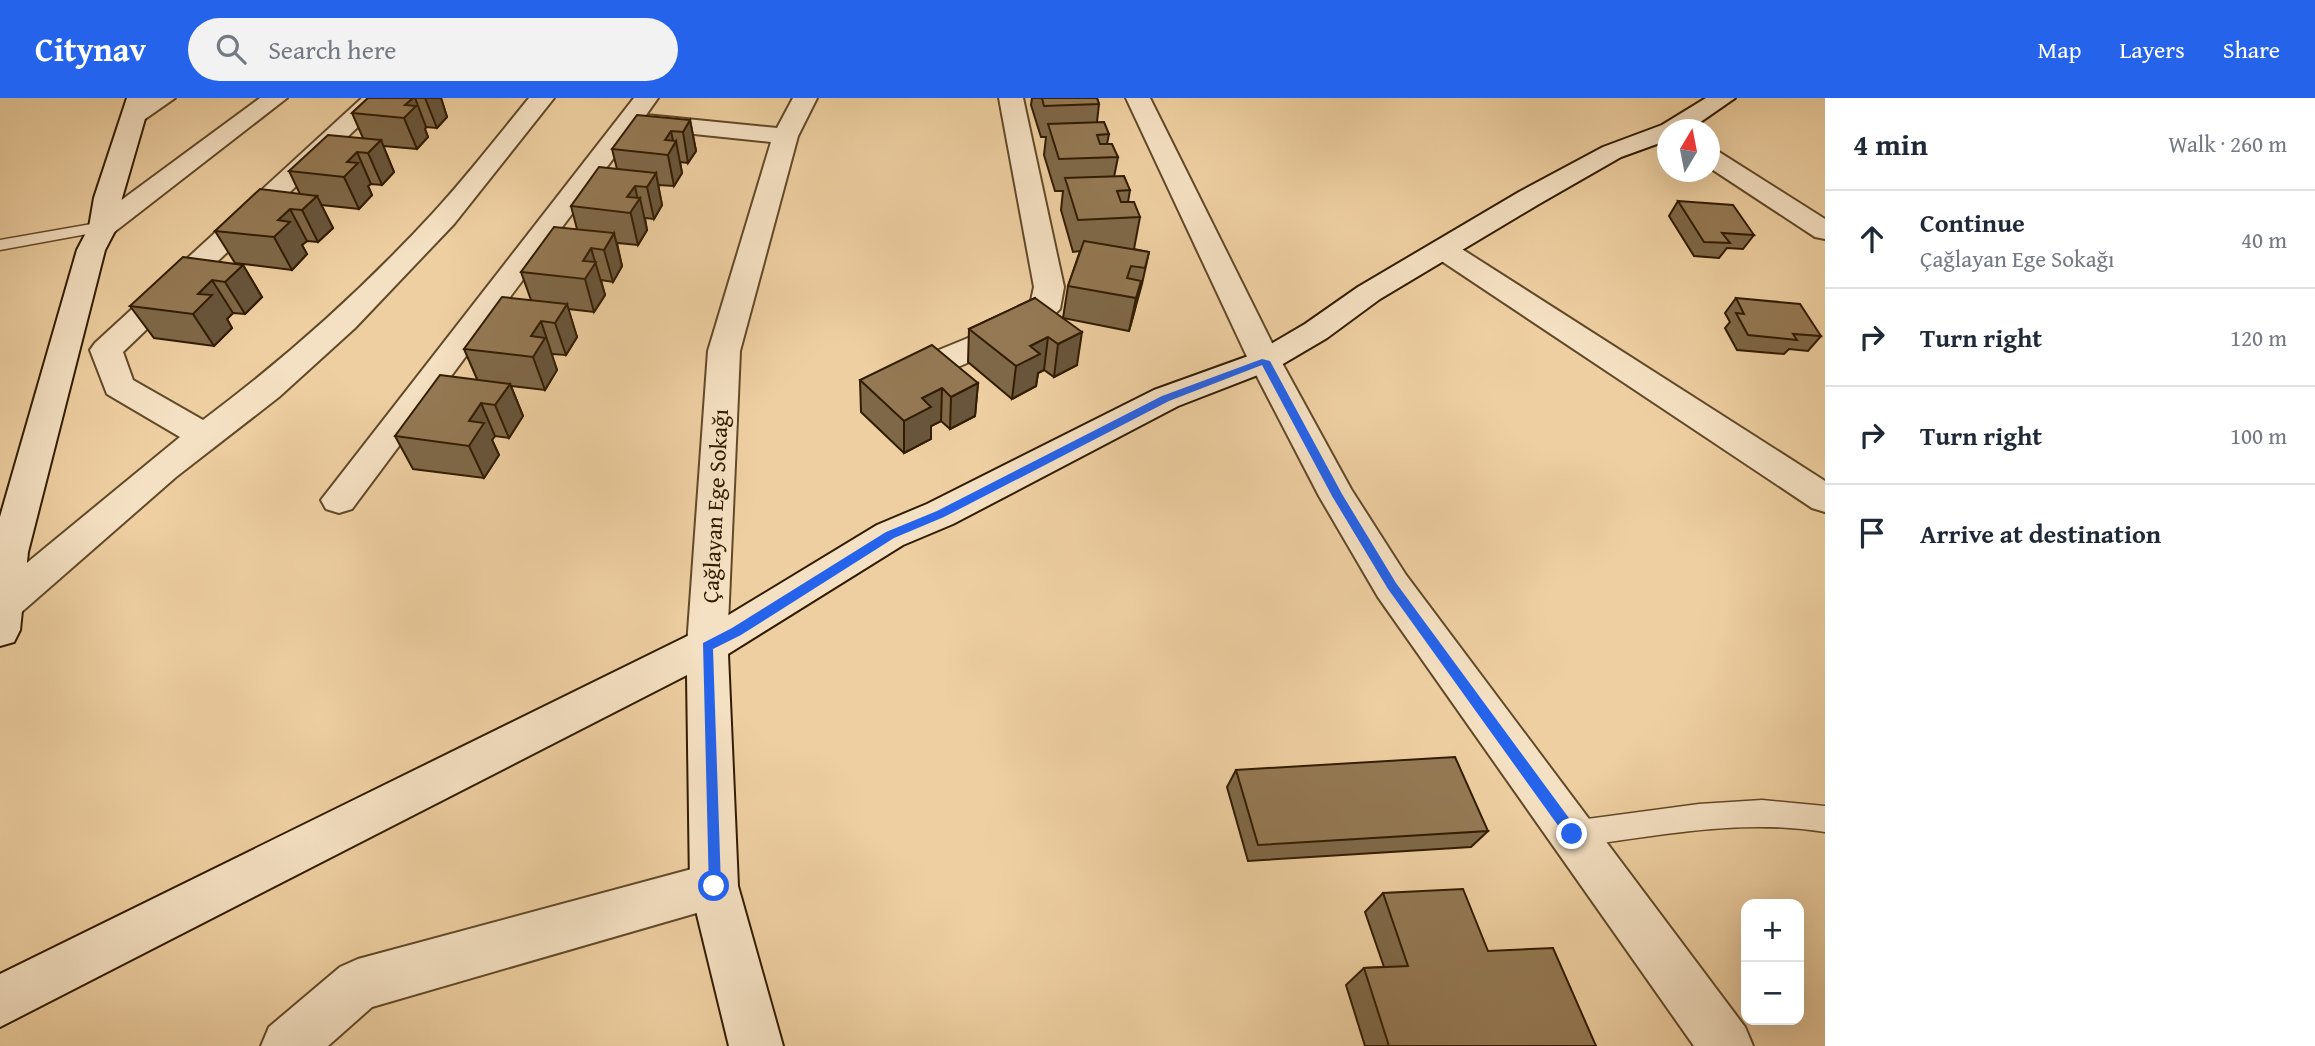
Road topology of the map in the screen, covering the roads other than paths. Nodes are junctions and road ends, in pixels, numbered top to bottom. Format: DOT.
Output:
graph roads {
  1 [pos="163,98"];
  2 [pos="275,98"];
  3 [pos="376,98"];
  4 [pos="542,98"];
  5 [pos="805,98"];
  6 [pos="1011,98"];
  7 [pos="1138,98"];
  8 [pos="1723,98"];
  9 [pos="137,106"];
  10 [pos="637,109"];
  11 [pos="1688,119"];
  12 [pos="1657,135"];
  13 [pos="785,136"];
  14 [pos="1720,163"];
  15 [pos="103,227"];
  16 [pos="1825,231"];
  17 [pos="0,245"];
  18 [pos="1444,250"];
  19 [pos="1265,361"];
  20 [pos="877,389"];
  21 [pos="206,437"];
  22 [pos="1825,499"];
  23 [pos="339,500"];
  24 [pos="4,553"];
  25 [pos="1,617"];
  26 [pos="707,646"];
  27 [pos="1825,819"];
  28 [pos="1572,834"];
  29 [pos="714,886"];
  30 [pos="0,1001"];
  31 [pos="288,1046"];
  32 [pos="756,1046"];
  33 [pos="1726,1046"];
  1 -- 9 [label="street"];
  2 -- 15 [label="street"];
  3 -- 21 [label="street"];
  4 -- 21 [label="street"];
  5 -- 13 [label="street, Çağlayan Ege Sokağı"];
  6 -- 20 [label="street"];
  7 -- 19 [label="street"];
  8 -- 11 [label="street"];
  9 -- 15 [label="street"];
  10 -- 13 [label="street"];
  10 -- 23 [label="street"];
  12 -- 18 [label="street"];
  13 -- 26 [label="street, Çağlayan Ege Sokağı"];
  14 -- 16 [label="street"];
  15 -- 17 [label="lane"];
  15 -- 24 [label="street"];
  18 -- 19 [label="street"];
  18 -- 22 [label="street"];
  19 -- 26 [label="street"];
  19 -- 28 [label="street"];
  21 -- 25 [label="street"];
  24 -- 25 [label="street"];
  26 -- 29 [label="street, Çağlayan Ege Sokağı"];
  26 -- 30 [label="street"];
  27 -- 28 [label="lane"];
  28 -- 33 [label="street"];
  29 -- 31 [label="street"];
  29 -- 32 [label="street, Çağlayan Ege Sokağı"];
}
